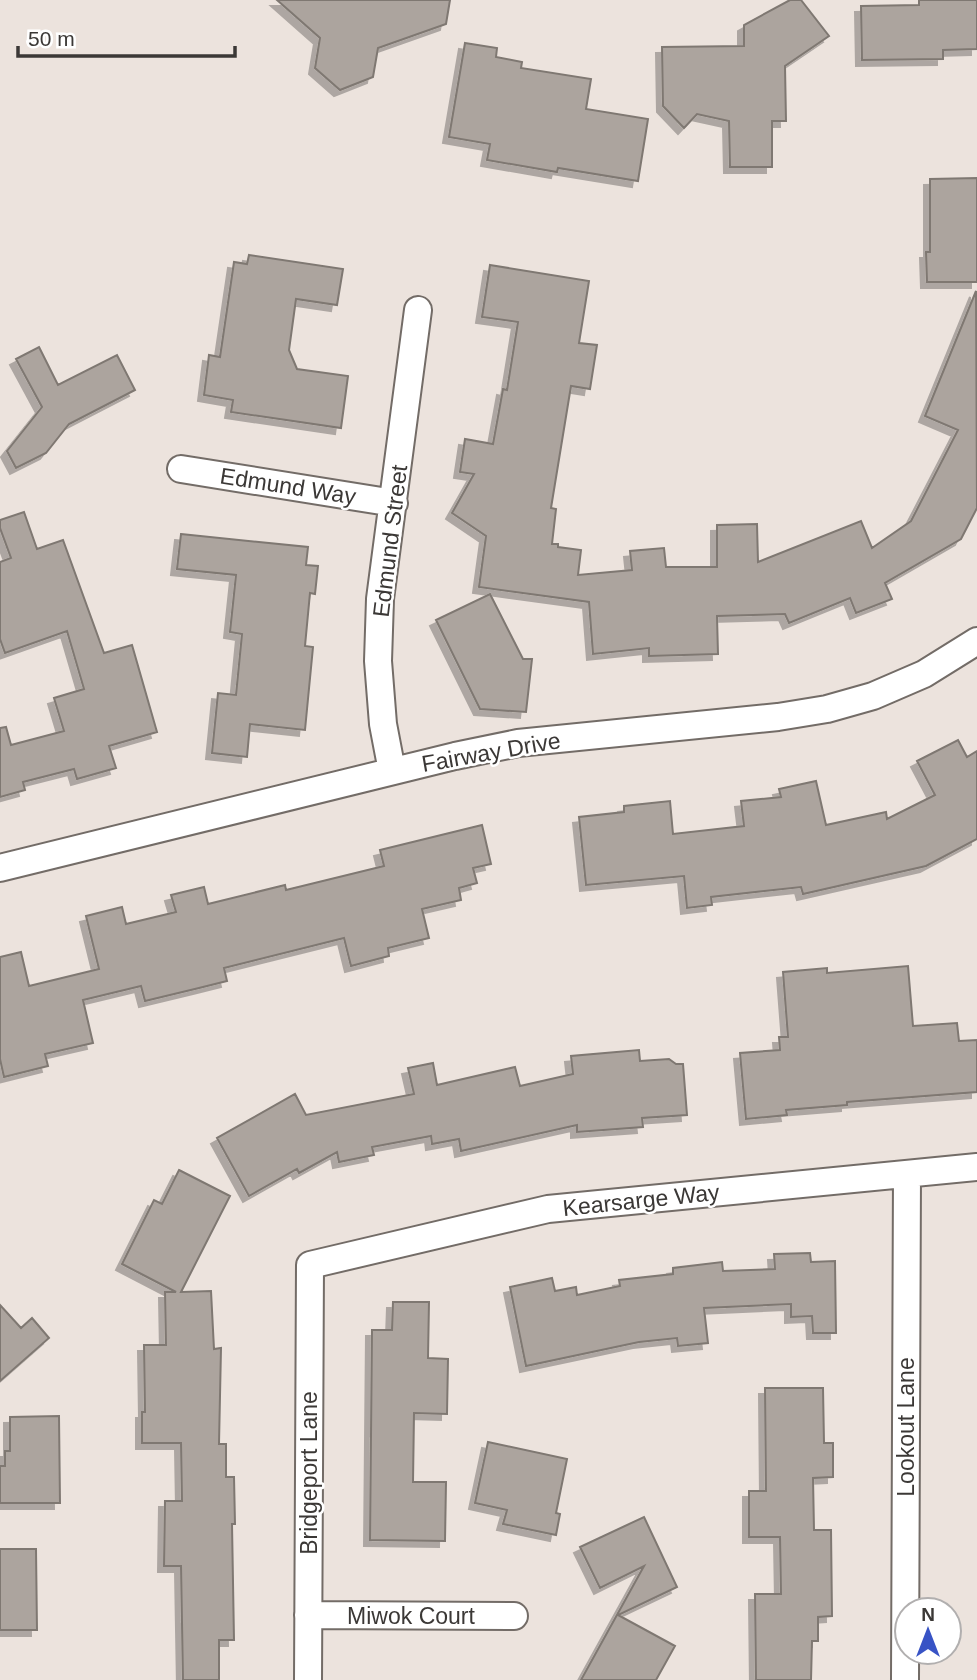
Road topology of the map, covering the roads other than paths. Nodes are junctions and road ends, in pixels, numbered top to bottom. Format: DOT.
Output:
graph roads {
  1 [pos="418,310"];
  2 [pos="181,469"];
  3 [pos="394,503"];
  4 [pos="977,641"];
  5 [pos="392,771"];
  6 [pos="0,868"];
  7 [pos="977,1167"];
  8 [pos="907,1174"];
  9 [pos="310,1265"];
  10 [pos="308,1615"];
  11 [pos="514,1616"];
  12 [pos="308,1680"];
  13 [pos="905,1680"];
  1 -- 3 [label="street, Edmund Street"];
  2 -- 3 [label="street, Edmund Way"];
  3 -- 5 [label="street, Edmund Street"];
  4 -- 5 [label="street, Fairway Drive"];
  5 -- 6 [label="street, Fairway Drive"];
  7 -- 8 [label="street, Kearsarge Way"];
  8 -- 9 [label="street, Kearsarge Way"];
  8 -- 13 [label="street, Lookout Lane"];
  9 -- 10 [label="street, Bridgeport Lane"];
  10 -- 11 [label="street, Miwok Court"];
  10 -- 12 [label="street, Bridgeport Lane"];
}
